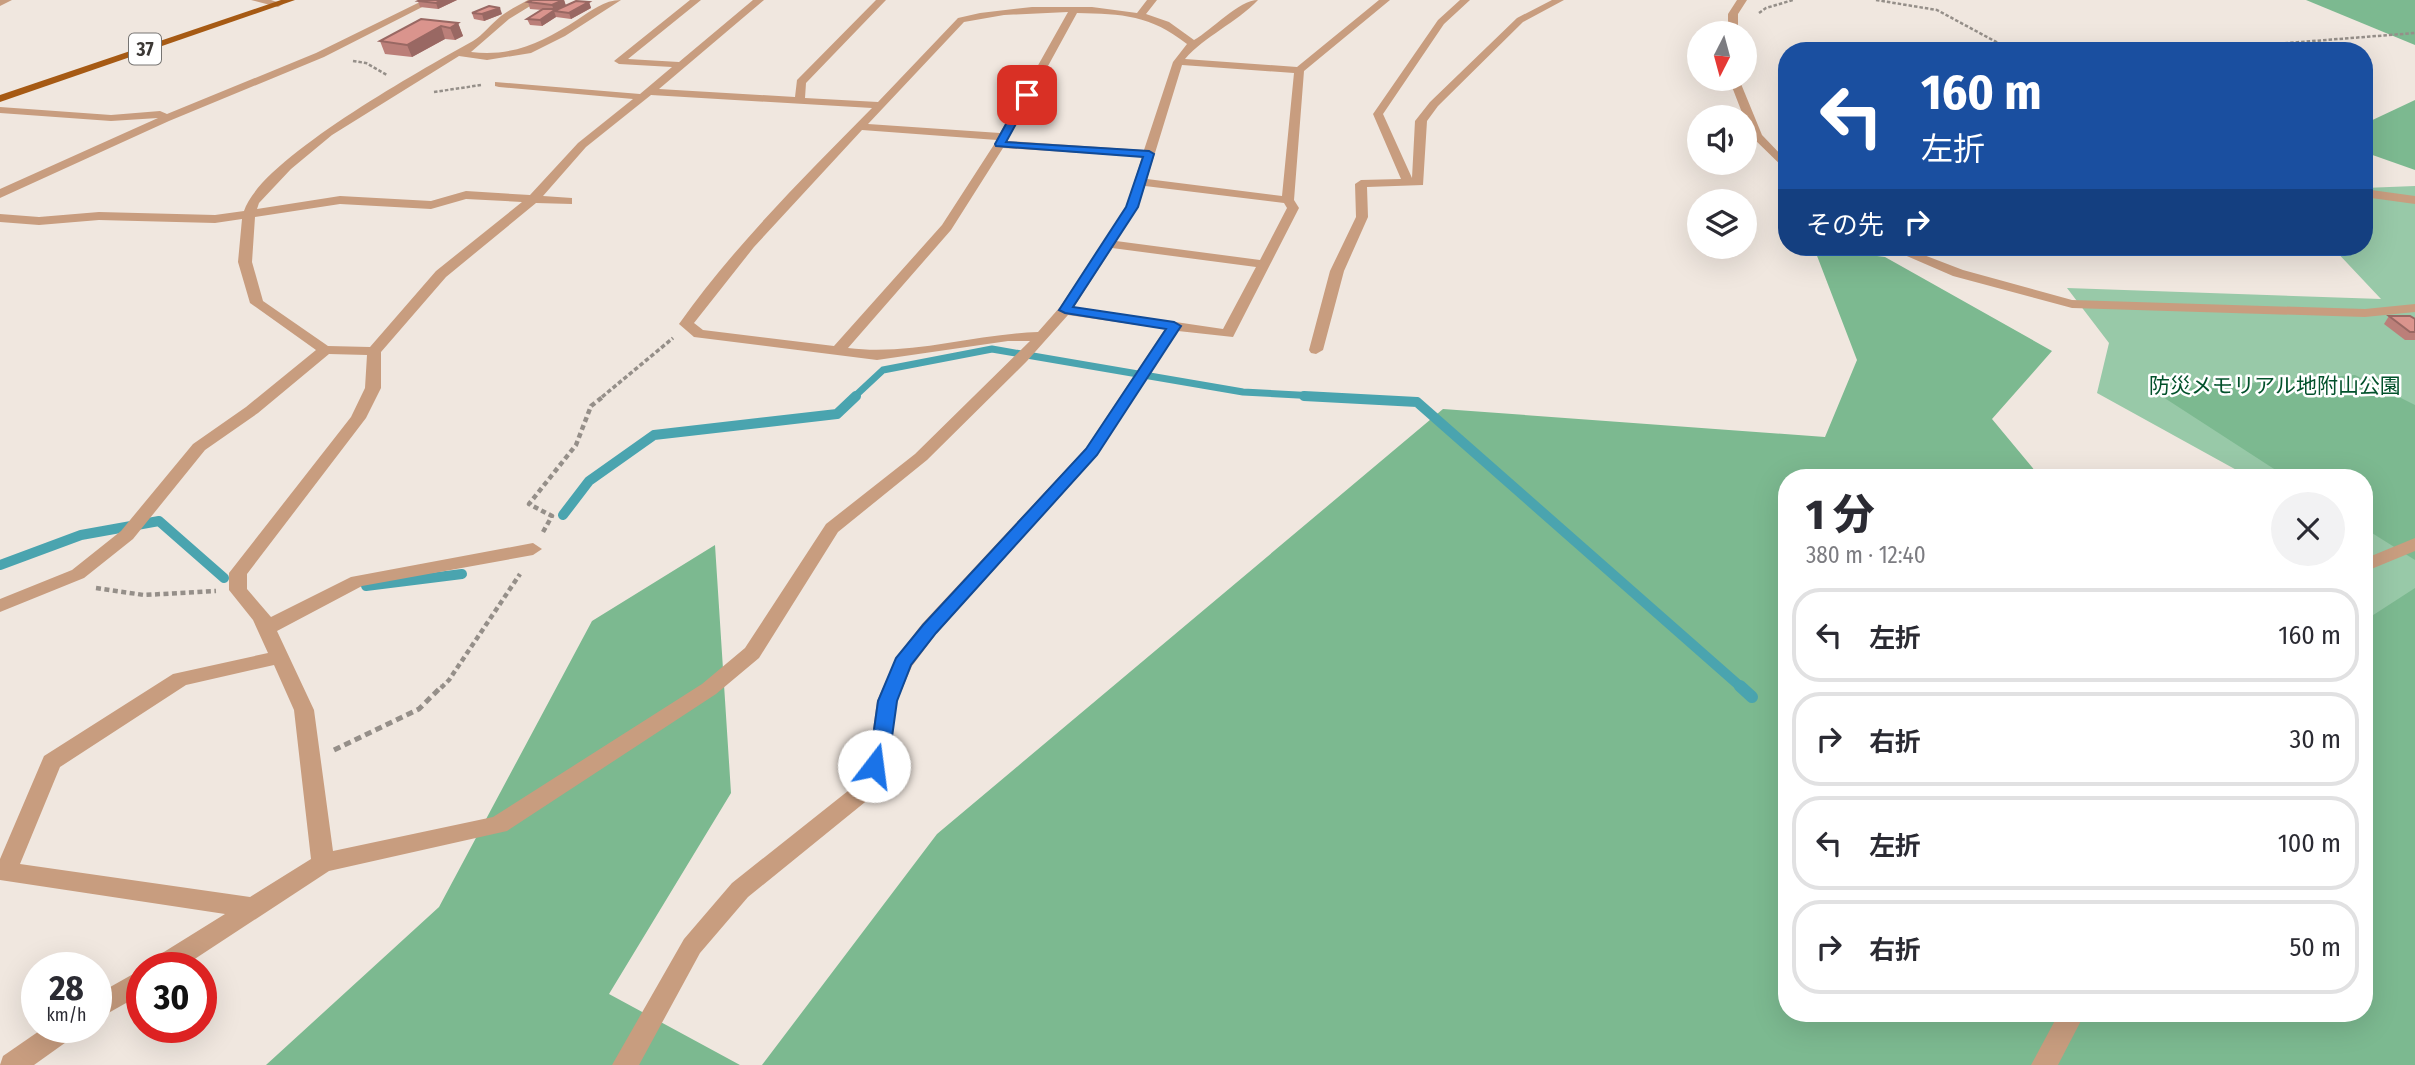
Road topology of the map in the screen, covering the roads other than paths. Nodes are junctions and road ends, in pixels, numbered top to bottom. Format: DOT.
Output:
graph roads {
  1 [pos="7,0"];
  2 [pos="256,0"];
  3 [pos="290,0"];
  4 [pos="431,0"];
  5 [pos="535,0"];
  6 [pos="616,0"];
  7 [pos="696,0"];
  8 [pos="760,0"];
  9 [pos="881,0"];
  10 [pos="1152,0"];
  11 [pos="1253,0"];
  12 [pos="1385,0"];
  13 [pos="1465,0"];
  14 [pos="1559,0"];
  15 [pos="1742,0"];
  16 [pos="0,3"];
  17 [pos="278,4"];
  18 [pos="1073,11"];
  19 [pos="1140,15"];
  20 [pos="1733,21"];
  21 [pos="472,44"];
  22 [pos="1193,44"];
  23 [pos="1178,62"];
  24 [pos="682,65"];
  25 [pos="1300,70"];
  26 [pos="499,84"];
  27 [pos="1739,91"];
  28 [pos="645,95"];
  29 [pos="0,99"];
  30 [pos="800,99"];
  31 [pos="880,105"];
  32 [pos="0,110"];
  33 [pos="165,119"];
  34 [pos="860,127"];
  35 [pos="1002,141"];
  36 [pos="1149,154"];
  37 [pos="1778,158"];
  38 [pos="1140,182"];
  39 [pos="1408,182"];
  40 [pos="0,194"];
  41 [pos="2373,194"];
  42 [pos="533,199"];
  43 [pos="1287,200"];
  44 [pos="2415,200"];
  45 [pos="568,201"];
  46 [pos="250,212"];
  47 [pos="0,219"];
  48 [pos="1109,244"];
  49 [pos="1915,256"];
  50 [pos="1263,264"];
  51 [pos="2415,308"];
  52 [pos="1065,310"];
  53 [pos="1174,326"];
  54 [pos="1041,336"];
  55 [pos="325,350"];
  56 [pos="1316,350"];
  57 [pos="374,351"];
  58 [pos="838,351"];
  59 [pos="2415,544"];
  60 [pos="533,549"];
  61 [pos="2373,562"];
  62 [pos="0,606"];
  63 [pos="266,628"];
  64 [pos="280,657"];
  65 [pos="323,863"];
  66 [pos="3,880"];
  67 [pos="254,908"];
  68 [pos="185,952"];
  69 [pos="2068,1022"];
  70 [pos="44,1043"];
  71 [pos="12,1065"];
  72 [pos="625,1065"];
  73 [pos="2044,1065"];
  1 -- 16 [label="street"];
  2 -- 17 [label="street"];
  3 -- 17 [label="main road, 37"];
  4 -- 33 [label="street"];
  5 -- 21 [label="street"];
  6 -- 21 [label="street"];
  7 -- 24 [label="street"];
  8 -- 24 [label="street"];
  9 -- 30 [label="street"];
  10 -- 19 [label="street"];
  11 -- 22 [label="street"];
  12 -- 25 [label="street"];
  13 -- 39 [label="street"];
  14 -- 39 [label="street"];
  15 -- 20 [label="street"];
  17 -- 29 [label="main road, 37"];
  18 -- 19 [label="street"];
  18 -- 31 [label="street"];
  18 -- 35 [label="street"];
  19 -- 22 [label="street"];
  21 -- 46 [label="street"];
  22 -- 23 [label="street"];
  23 -- 25 [label="street"];
  23 -- 36 [label="street"];
  24 -- 28 [label="street"];
  25 -- 43 [label="street"];
  26 -- 28 [label="street"];
  27 -- 37 [label="street"];
  28 -- 30 [label="street"];
  28 -- 42 [label="street"];
  30 -- 31 [label="street"];
  31 -- 34 [label="street"];
  32 -- 33 [label="street"];
  33 -- 40 [label="street"];
  34 -- 35 [label="street"];
  34 -- 58 [label="street"];
  35 -- 36 [label="street"];
  35 -- 58 [label="street"];
  36 -- 38 [label="street"];
  38 -- 43 [label="street"];
  38 -- 48 [label="street"];
  39 -- 56 [label="street"];
  41 -- 44 [label="street"];
  42 -- 45 [label="street"];
  42 -- 46 [label="street"];
  42 -- 57 [label="street"];
  43 -- 50 [label="street"];
  46 -- 47 [label="street"];
  46 -- 55 [label="street"];
  48 -- 50 [label="street"];
  48 -- 52 [label="street"];
  49 -- 51 [label="street"];
  50 -- 53 [label="street"];
  52 -- 53 [label="street"];
  52 -- 54 [label="street"];
  53 -- 72 [label="street"];
  54 -- 58 [label="street"];
  54 -- 65 [label="street"];
  55 -- 57 [label="street"];
  55 -- 62 [label="street"];
  57 -- 63 [label="street"];
  59 -- 61 [label="street"];
  60 -- 63 [label="street"];
  63 -- 64 [label="street"];
  64 -- 65 [label="street"];
  64 -- 66 [label="street"];
  65 -- 67 [label="street"];
  66 -- 67 [label="street"];
  67 -- 68 [label="street"];
  69 -- 73 [label="street"];
  70 -- 71 [label="street"];
}
